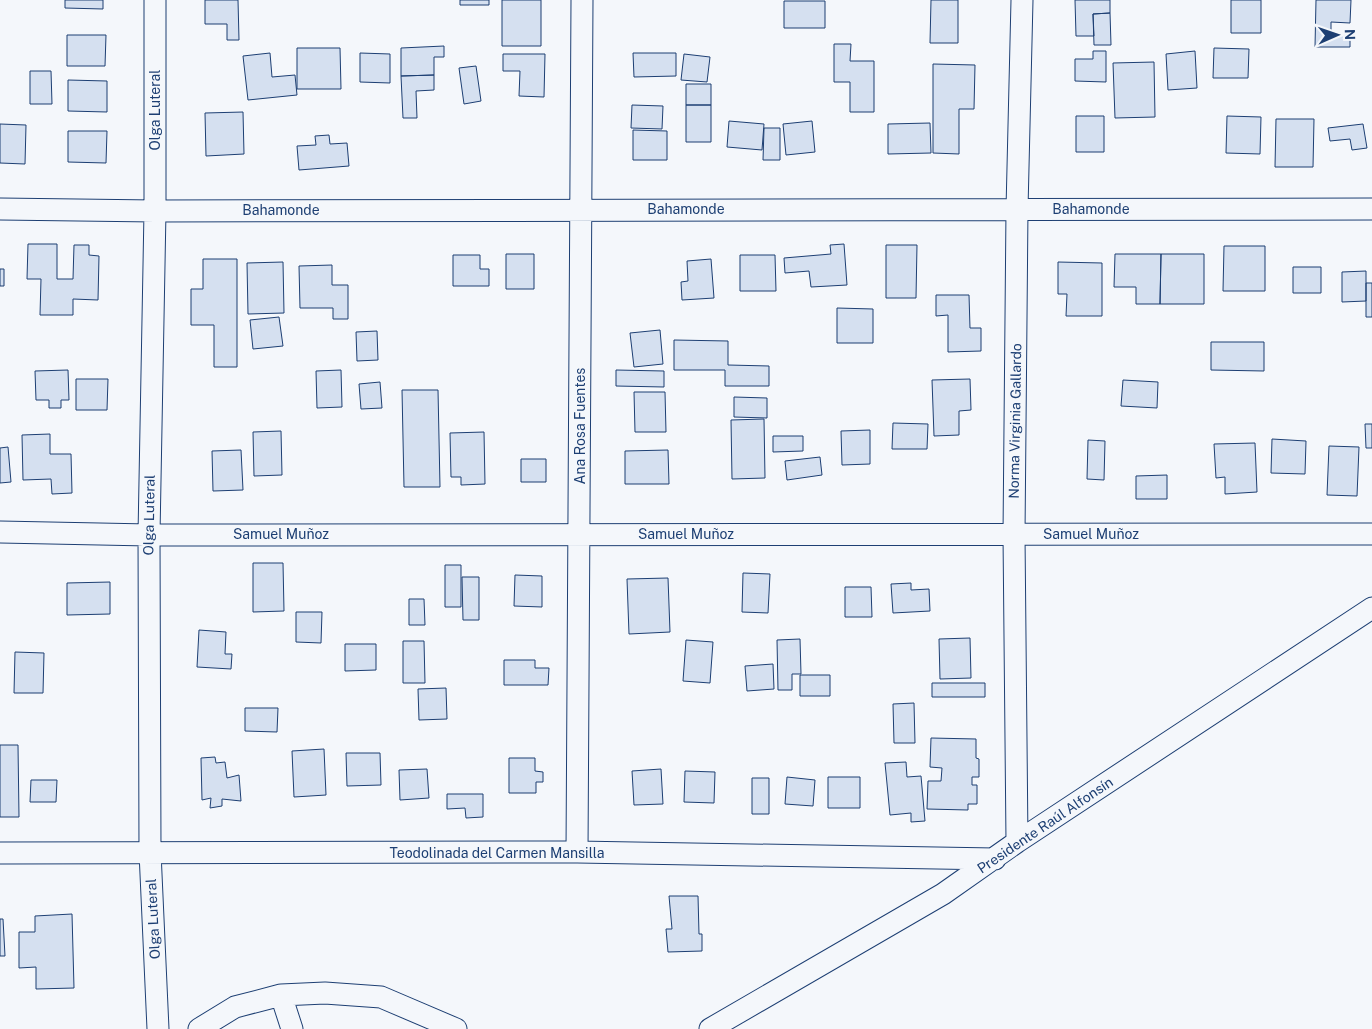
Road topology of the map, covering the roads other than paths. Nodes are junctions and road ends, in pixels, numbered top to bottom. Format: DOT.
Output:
graph roads {
  1 [pos="155,0"];
  2 [pos="582,0"];
  3 [pos="1022,0"];
  4 [pos="0,209"];
  5 [pos="1017,209"];
  6 [pos="1372,209"];
  7 [pos="580,210"];
  8 [pos="155,211"];
  9 [pos="0,532"];
  10 [pos="579,534"];
  11 [pos="1372,534"];
  12 [pos="149,535"];
  13 [pos="1014,535"];
  14 [pos="1372,608"];
  15 [pos="1017,842"];
  16 [pos="150,852"];
  17 [pos="578,852"];
  18 [pos="0,853"];
  19 [pos="995,859"];
  20 [pos="281,995"];
  21 [pos="158,1029"];
  22 [pos="199,1029"];
  23 [pos="292,1029"];
  24 [pos="456,1029"];
  25 [pos="710,1029"];
  1 -- 8 [label="street, Olga Luteral"];
  2 -- 7 [label="street, Ana Rosa Fuentes"];
  3 -- 5 [label="street, Norma Virginia Gallardo"];
  4 -- 8 [label="street, Bahamonde"];
  5 -- 6 [label="street, Bahamonde"];
  5 -- 7 [label="street, Bahamonde"];
  5 -- 13 [label="street, Norma Virginia Gallardo"];
  7 -- 8 [label="street, Bahamonde"];
  7 -- 10 [label="street, Ana Rosa Fuentes"];
  8 -- 12 [label="street, Olga Luteral"];
  9 -- 12 [label="street, Samuel Muñoz"];
  10 -- 12 [label="street, Samuel Muñoz"];
  10 -- 13 [label="street, Samuel Muñoz"];
  10 -- 17 [label="street, Ana Rosa Fuentes"];
  11 -- 13 [label="street, Samuel Muñoz"];
  12 -- 16 [label="street, Olga Luteral"];
  13 -- 15 [label="street, Norma Virginia Gallardo"];
  14 -- 15 [label="street, Presidente Raúl Alfonsín"];
  15 -- 19 [label="street, Presidente Raúl Alfonsín"];
  16 -- 17 [label="street, Teodolinada del Carmen Mansilla"];
  16 -- 18 [label="street, Teodolinada del Carmen Mansilla"];
  16 -- 21 [label="street, Olga Luteral"];
  17 -- 19 [label="street, Teodolinada del Carmen Mansilla"];
  19 -- 25 [label="street, Presidente Raúl Alfonsín"];
  20 -- 22 [label="street"];
  20 -- 23 [label="street"];
  20 -- 24 [label="street"];
}
